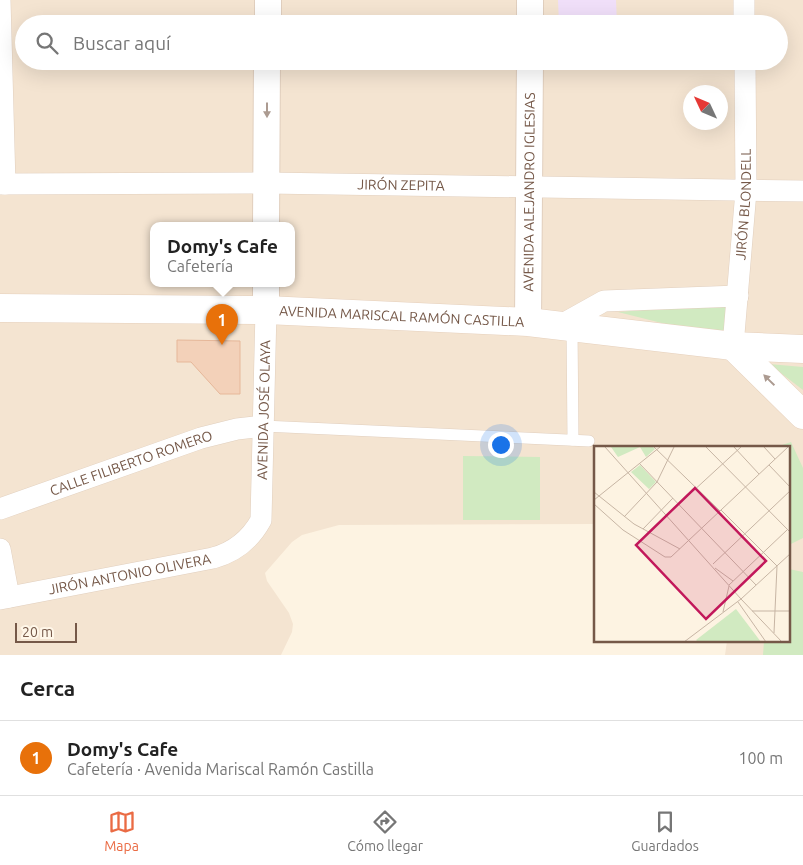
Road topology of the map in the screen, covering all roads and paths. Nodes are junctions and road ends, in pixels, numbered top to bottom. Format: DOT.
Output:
graph roads {
  1 [pos="0,0"];
  2 [pos="268,0"];
  3 [pos="530,0"];
  4 [pos="744,0"];
  5 [pos="268,15"];
  6 [pos="530,15"];
  7 [pos="744,15"];
  8 [pos="267,70"];
  9 [pos="530,70"];
  10 [pos="745,70"];
  11 [pos="266,183"];
  12 [pos="2,184"];
  13 [pos="529,186"];
  14 [pos="746,191"];
  15 [pos="803,191"];
  16 [pos="266,222"];
  17 [pos="738,296"];
  18 [pos="266,297"];
  19 [pos="0,308"];
  20 [pos="528,322"];
  21 [pos="567,326"];
  22 [pos="734,346"];
  23 [pos="803,349"];
  24 [pos="803,415"];
  25 [pos="263,426"];
  26 [pos="573,440"];
  27 [pos="589,441"];
  28 [pos="0,509"];
  29 [pos="253,534"];
  30 [pos="0,549"];
  31 [pos="5,598"];
  1 -- 12 [label="street"];
  2 -- 5 [label="street"];
  3 -- 6 [label="street"];
  4 -- 7 [label="street"];
  8 -- 11 [label="street, one-way"];
  9 -- 13 [label="street, AVENIDA ALEJANDRO IGLESIAS"];
  10 -- 14 [label="street, JIRÓN BLONDELL"];
  11 -- 12 [label="street, JIRÓN ZEPITA"];
  11 -- 13 [label="street, JIRÓN ZEPITA"];
  11 -- 16 [label="street"];
  13 -- 14 [label="street, JIRÓN ZEPITA"];
  13 -- 20 [label="street, AVENIDA ALEJANDRO IGLESIAS"];
  14 -- 15 [label="street, JIRÓN ZEPITA"];
  14 -- 17 [label="street, JIRÓN BLONDELL"];
  17 -- 21 [label="street"];
  17 -- 22 [label="street, JIRÓN BLONDELL"];
  18 -- 19 [label="main road, AVENIDA MARISCAL RAMÓN CASTILLA"];
  18 -- 20 [label="main road, AVENIDA MARISCAL RAMÓN CASTILLA"];
  18 -- 25 [label="street, AVENIDA JOSÉ OLAYA"];
  20 -- 21 [label="main road, AVENIDA MARISCAL RAMÓN CASTILLA"];
  21 -- 22 [label="main road, AVENIDA MARISCAL RAMÓN CASTILLA"];
  21 -- 26 [label="lane"];
  22 -- 23 [label="main road, AVENIDA MARISCAL RAMÓN CASTILLA"];
  24 -- 22 [label="main road, one-way"];
  25 -- 26 [label="lane"];
  25 -- 28 [label="street, CALLE FILIBERTO ROMERO"];
  25 -- 29 [label="street, AVENIDA JOSÉ OLAYA"];
  26 -- 27 [label="lane"];
  29 -- 31 [label="street, JIRÓN ANTONIO OLIVERA"];
  30 -- 31 [label="street"];
}
